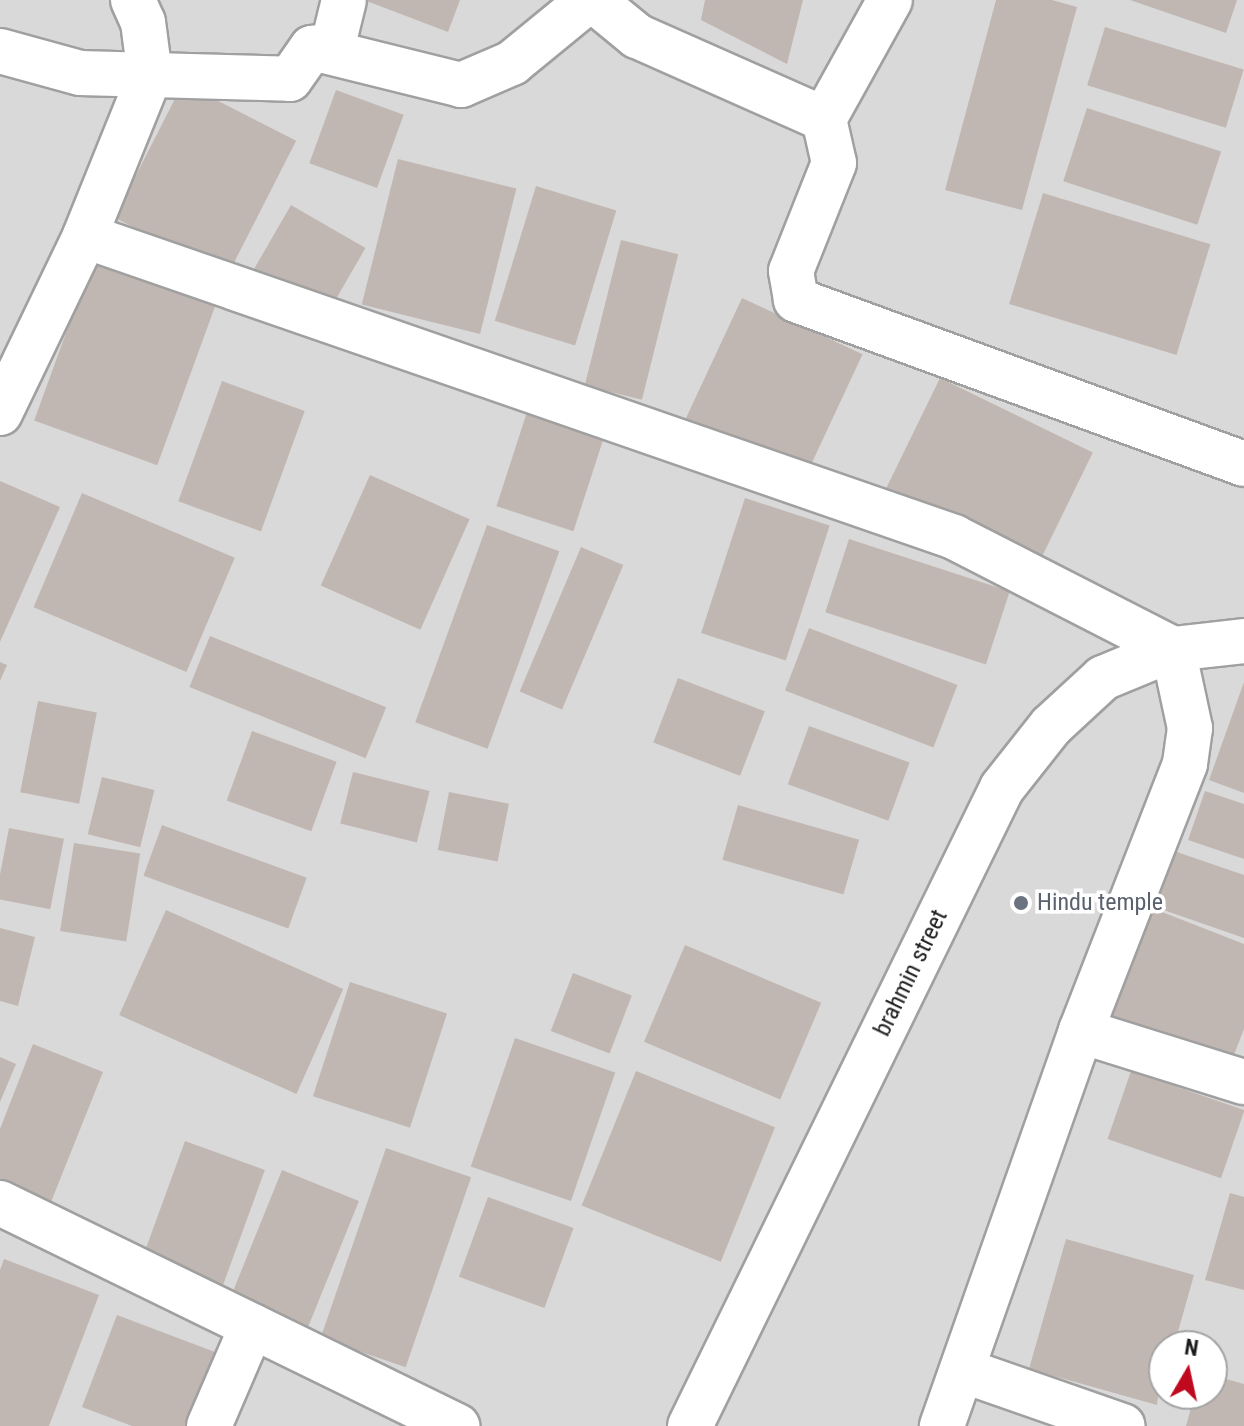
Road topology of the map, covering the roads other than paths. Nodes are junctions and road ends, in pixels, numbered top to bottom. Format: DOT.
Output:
graph roads {
  1 [pos="133,0"];
  2 [pos="344,0"];
  3 [pos="591,0"];
  4 [pos="890,0"];
  5 [pos="312,48"];
  6 [pos="0,51"];
  7 [pos="150,75"];
  8 [pos="824,119"];
  9 [pos="85,236"];
  10 [pos="0,413"];
  11 [pos="1244,464"];
  12 [pos="1244,641"];
  13 [pos="1173,649"];
  14 [pos="1081,1031"];
  15 [pos="1244,1082"];
  16 [pos="0,1203"];
  17 [pos="252,1326"];
  18 [pos="962,1370"];
  19 [pos="209,1426"];
  20 [pos="457,1426"];
  21 [pos="690,1426"];
  22 [pos="942,1426"];
  23 [pos="1123,1426"];
  1 -- 7 [label="street"];
  2 -- 5 [label="street"];
  3 -- 5 [label="street"];
  3 -- 8 [label="street"];
  4 -- 8 [label="street"];
  5 -- 7 [label="street"];
  6 -- 7 [label="street"];
  7 -- 9 [label="street"];
  8 -- 11 [label="street"];
  9 -- 10 [label="street"];
  9 -- 13 [label="street"];
  12 -- 13 [label="street, brahmin street"];
  13 -- 14 [label="street"];
  13 -- 21 [label="street, brahmin street"];
  14 -- 15 [label="street"];
  14 -- 18 [label="street"];
  16 -- 17 [label="street"];
  17 -- 19 [label="street"];
  17 -- 20 [label="street"];
  18 -- 22 [label="street"];
  18 -- 23 [label="street"];
}
